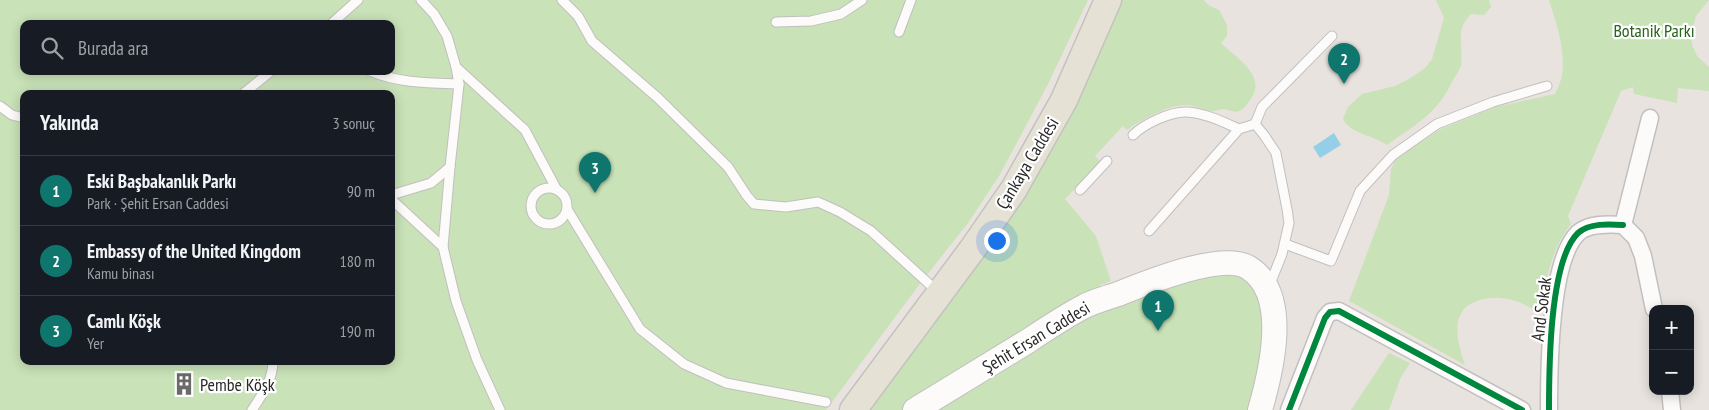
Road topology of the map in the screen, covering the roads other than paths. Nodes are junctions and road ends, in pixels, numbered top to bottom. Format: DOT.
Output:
graph roads {
  1 [pos="358,0"];
  2 [pos="421,0"];
  3 [pos="562,0"];
  4 [pos="862,0"];
  5 [pos="911,0"];
  6 [pos="1108,0"];
  7 [pos="336,20"];
  8 [pos="776,22"];
  9 [pos="899,32"];
  10 [pos="1332,36"];
  11 [pos="456,67"];
  12 [pos="267,75"];
  13 [pos="379,75"];
  14 [pos="459,84"];
  15 [pos="1547,86"];
  16 [pos="248,90"];
  17 [pos="0,106"];
  18 [pos="20,117"];
  19 [pos="1650,118"];
  20 [pos="1255,124"];
  21 [pos="1239,129"];
  22 [pos="1133,135"];
  23 [pos="1107,162"];
  24 [pos="450,167"];
  25 [pos="557,190"];
  26 [pos="1080,190"];
  27 [pos="395,196"];
  28 [pos="395,201"];
  29 [pos="567,209"];
  30 [pos="1622,225"];
  31 [pos="1149,231"];
  32 [pos="1284,244"];
  33 [pos="443,247"];
  34 [pos="1266,285"];
  35 [pos="940,294"];
  36 [pos="1653,305"];
  37 [pos="273,365"];
  38 [pos="1670,395"];
  39 [pos="826,402"];
  40 [pos="252,410"];
  41 [pos="500,410"];
  42 [pos="853,410"];
  43 [pos="915,410"];
  44 [pos="1260,410"];
  45 [pos="1290,410"];
  46 [pos="1522,410"];
  47 [pos="1549,410"];
  48 [pos="1672,410"];
  1 -- 7 [label="lane"];
  2 -- 11 [label="lane"];
  3 -- 35 [label="lane"];
  4 -- 8 [label="lane"];
  5 -- 9 [label="lane"];
  6 -- 35 [label="main road, Çankaya Caddesi"];
  10 -- 20 [label="lane"];
  11 -- 14 [label="lane"];
  11 -- 25 [label="lane"];
  12 -- 16 [label="lane"];
  13 -- 14 [label="lane"];
  14 -- 24 [label="lane"];
  15 -- 32 [label="lane"];
  17 -- 18 [label="lane"];
  19 -- 30 [label="street"];
  20 -- 21 [label="lane"];
  20 -- 32 [label="lane"];
  21 -- 22 [label="lane"];
  21 -- 31 [label="lane"];
  23 -- 26 [label="lane"];
  24 -- 27 [label="lane"];
  24 -- 33 [label="lane"];
  25 -- 29 [label="lane"];
  25 -- 29 [label="lane"];
  28 -- 33 [label="lane"];
  29 -- 39 [label="lane"];
  30 -- 36 [label="street"];
  30 -- 47 [label="street, And Sokak"];
  32 -- 34 [label="lane"];
  33 -- 41 [label="lane"];
  34 -- 43 [label="main road, Şehit Ersan Caddesi"];
  34 -- 44 [label="main road"];
  35 -- 42 [label="main road, Çankaya Caddesi"];
  37 -- 40 [label="lane"];
  38 -- 48 [label="street"];
  45 -- 46 [label="street"];
}
